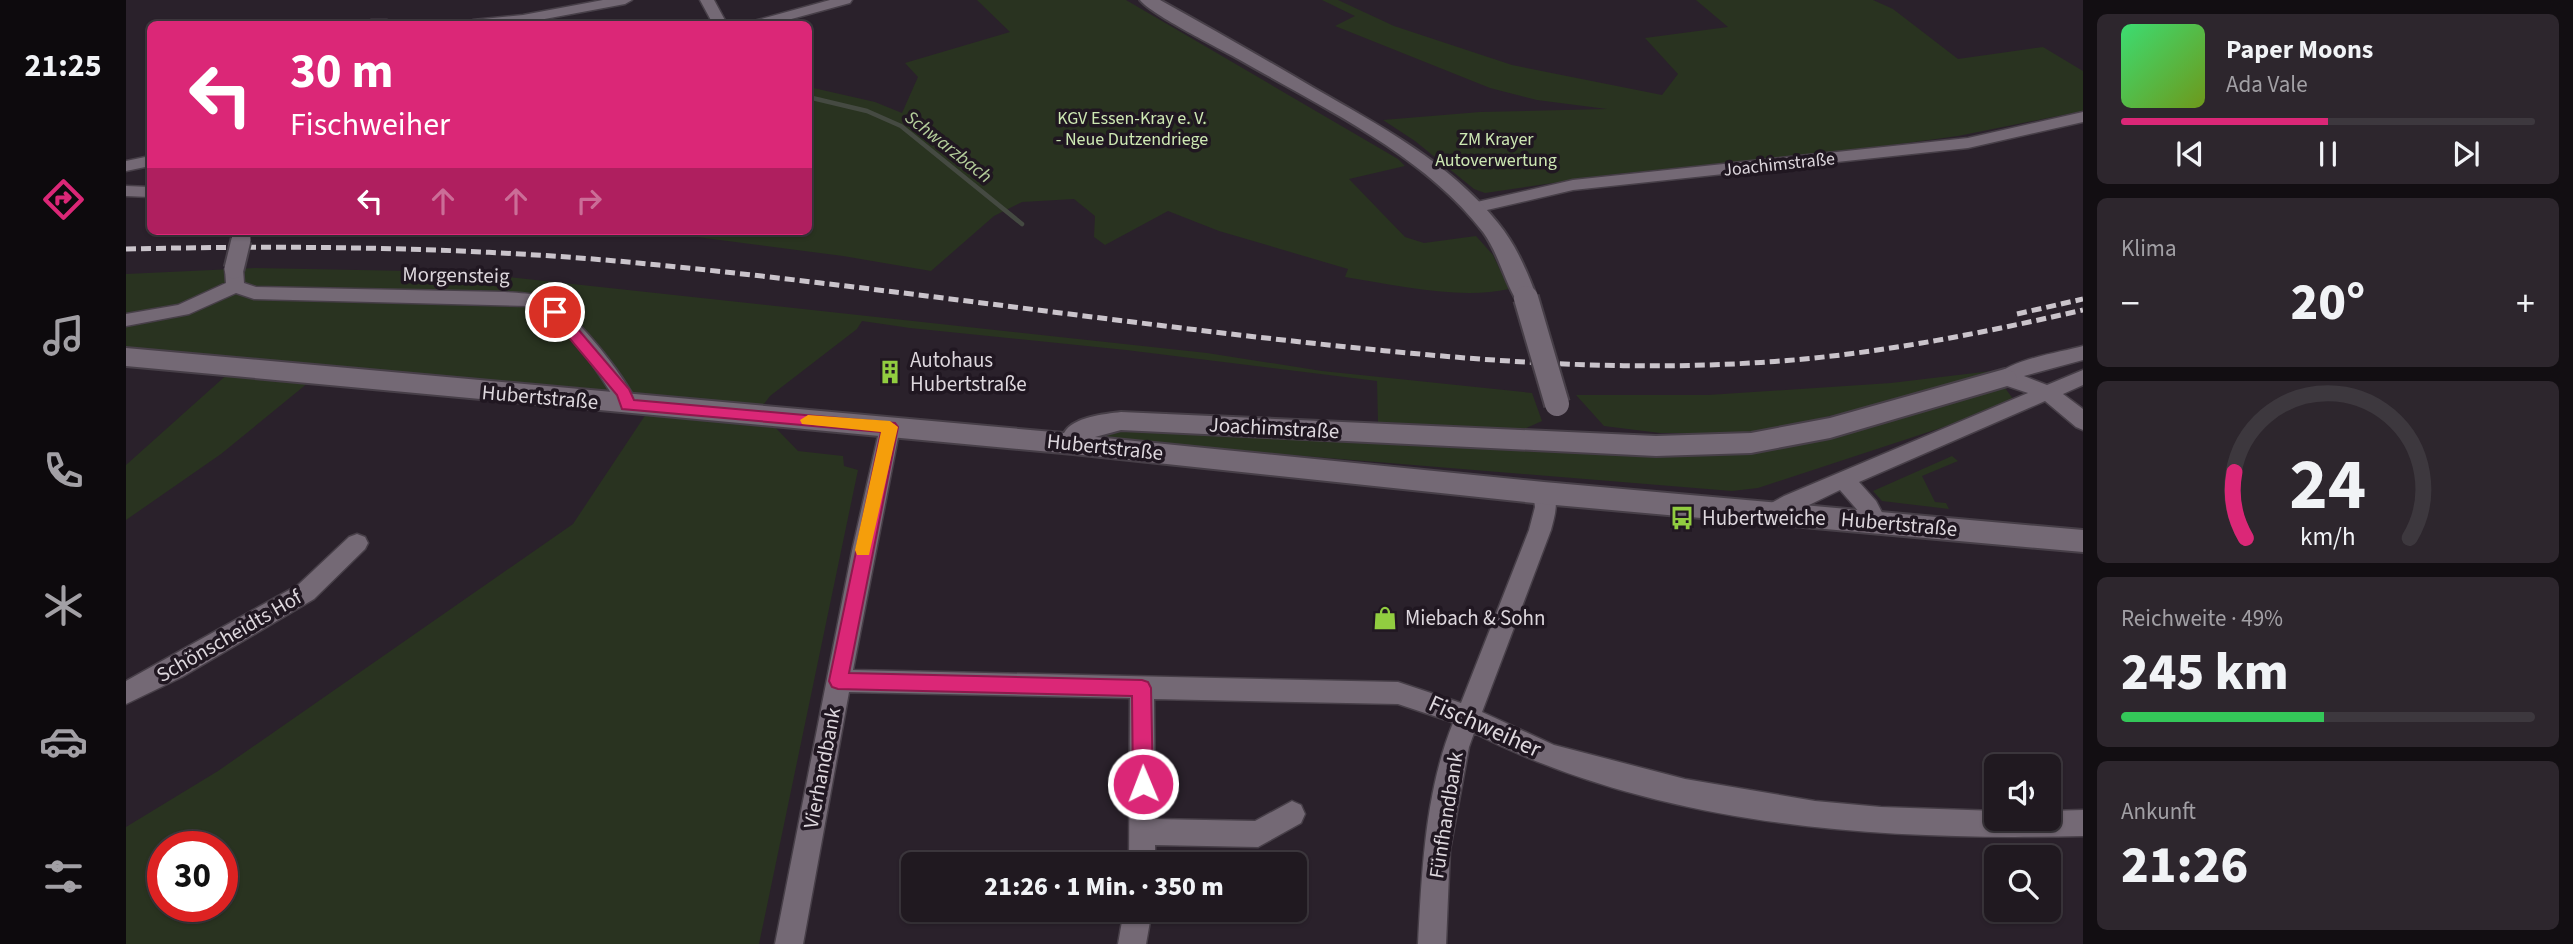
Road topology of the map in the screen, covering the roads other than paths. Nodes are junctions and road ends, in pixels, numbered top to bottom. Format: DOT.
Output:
graph roads {
  1 [pos="625,0"];
  2 [pos="707,0"];
  3 [pos="845,0"];
  4 [pos="1148,0"];
  5 [pos="503,21"];
  6 [pos="718,21"];
  7 [pos="770,21"];
  8 [pos="2083,117"];
  9 [pos="147,162"];
  10 [pos="126,166"];
  11 [pos="126,191"];
  12 [pos="147,192"];
  13 [pos="1474,208"];
  14 [pos="242,235"];
  15 [pos="235,278"];
  16 [pos="126,320"];
  17 [pos="2083,353"];
  18 [pos="126,357"];
  19 [pos="2083,377"];
  20 [pos="2005,378"];
  21 [pos="2049,393"];
  22 [pos="628,405"];
  23 [pos="2083,422"];
  24 [pos="890,427"];
  25 [pos="1568,441"];
  26 [pos="1073,444"];
  27 [pos="1844,480"];
  28 [pos="1544,493"];
  29 [pos="1772,513"];
  30 [pos="1876,522"];
  31 [pos="2083,541"];
  32 [pos="357,543"];
  33 [pos="838,681"];
  34 [pos="1142,688"];
  35 [pos="126,693"];
  36 [pos="1468,716"];
  37 [pos="1292,814"];
  38 [pos="2083,823"];
  39 [pos="1144,832"];
  40 [pos="1143,852"];
  41 [pos="1136,922"];
  42 [pos="789,944"];
  43 [pos="1132,944"];
  44 [pos="1432,944"];
  1 -- 5 [label="street"];
  2 -- 6 [label="street"];
  3 -- 7 [label="street"];
  4 -- 13 [label="street"];
  8 -- 13 [label="street, Joachimstraße"];
  9 -- 10 [label="street"];
  11 -- 12 [label="street"];
  13 -- 25 [label="street, bridge"];
  14 -- 15 [label="street, bridge"];
  15 -- 16 [label="street"];
  15 -- 22 [label="street, Morgensteig"];
  17 -- 20 [label="street, Joachimstraße"];
  18 -- 22 [label="street, Hubertstraße"];
  19 -- 21 [label="street"];
  20 -- 21 [label="street"];
  20 -- 25 [label="street, Joachimstraße"];
  21 -- 23 [label="street"];
  21 -- 27 [label="street"];
  22 -- 24 [label="street, Hubertstraße"];
  24 -- 26 [label="street, Hubertstraße"];
  24 -- 33 [label="street, Vierhandbank"];
  25 -- 26 [label="street, Joachimstraße"];
  26 -- 28 [label="street, Hubertstraße"];
  27 -- 29 [label="street"];
  27 -- 30 [label="street"];
  28 -- 29 [label="street, Hubertstraße"];
  28 -- 36 [label="street, Fünfhandbank"];
  29 -- 30 [label="street, Hubertstraße"];
  30 -- 31 [label="street, Hubertstraße"];
  32 -- 35 [label="street, Schönscheidts Hof"];
  33 -- 34 [label="street, Fischweiher"];
  33 -- 42 [label="street, Vierhandbank"];
  34 -- 36 [label="street, Fischweiher"];
  34 -- 39 [label="street"];
  36 -- 38 [label="street, Fischweiher"];
  36 -- 44 [label="street, Fünfhandbank"];
  37 -- 39 [label="street"];
  39 -- 40 [label="street"];
  41 -- 43 [label="street"];
}
